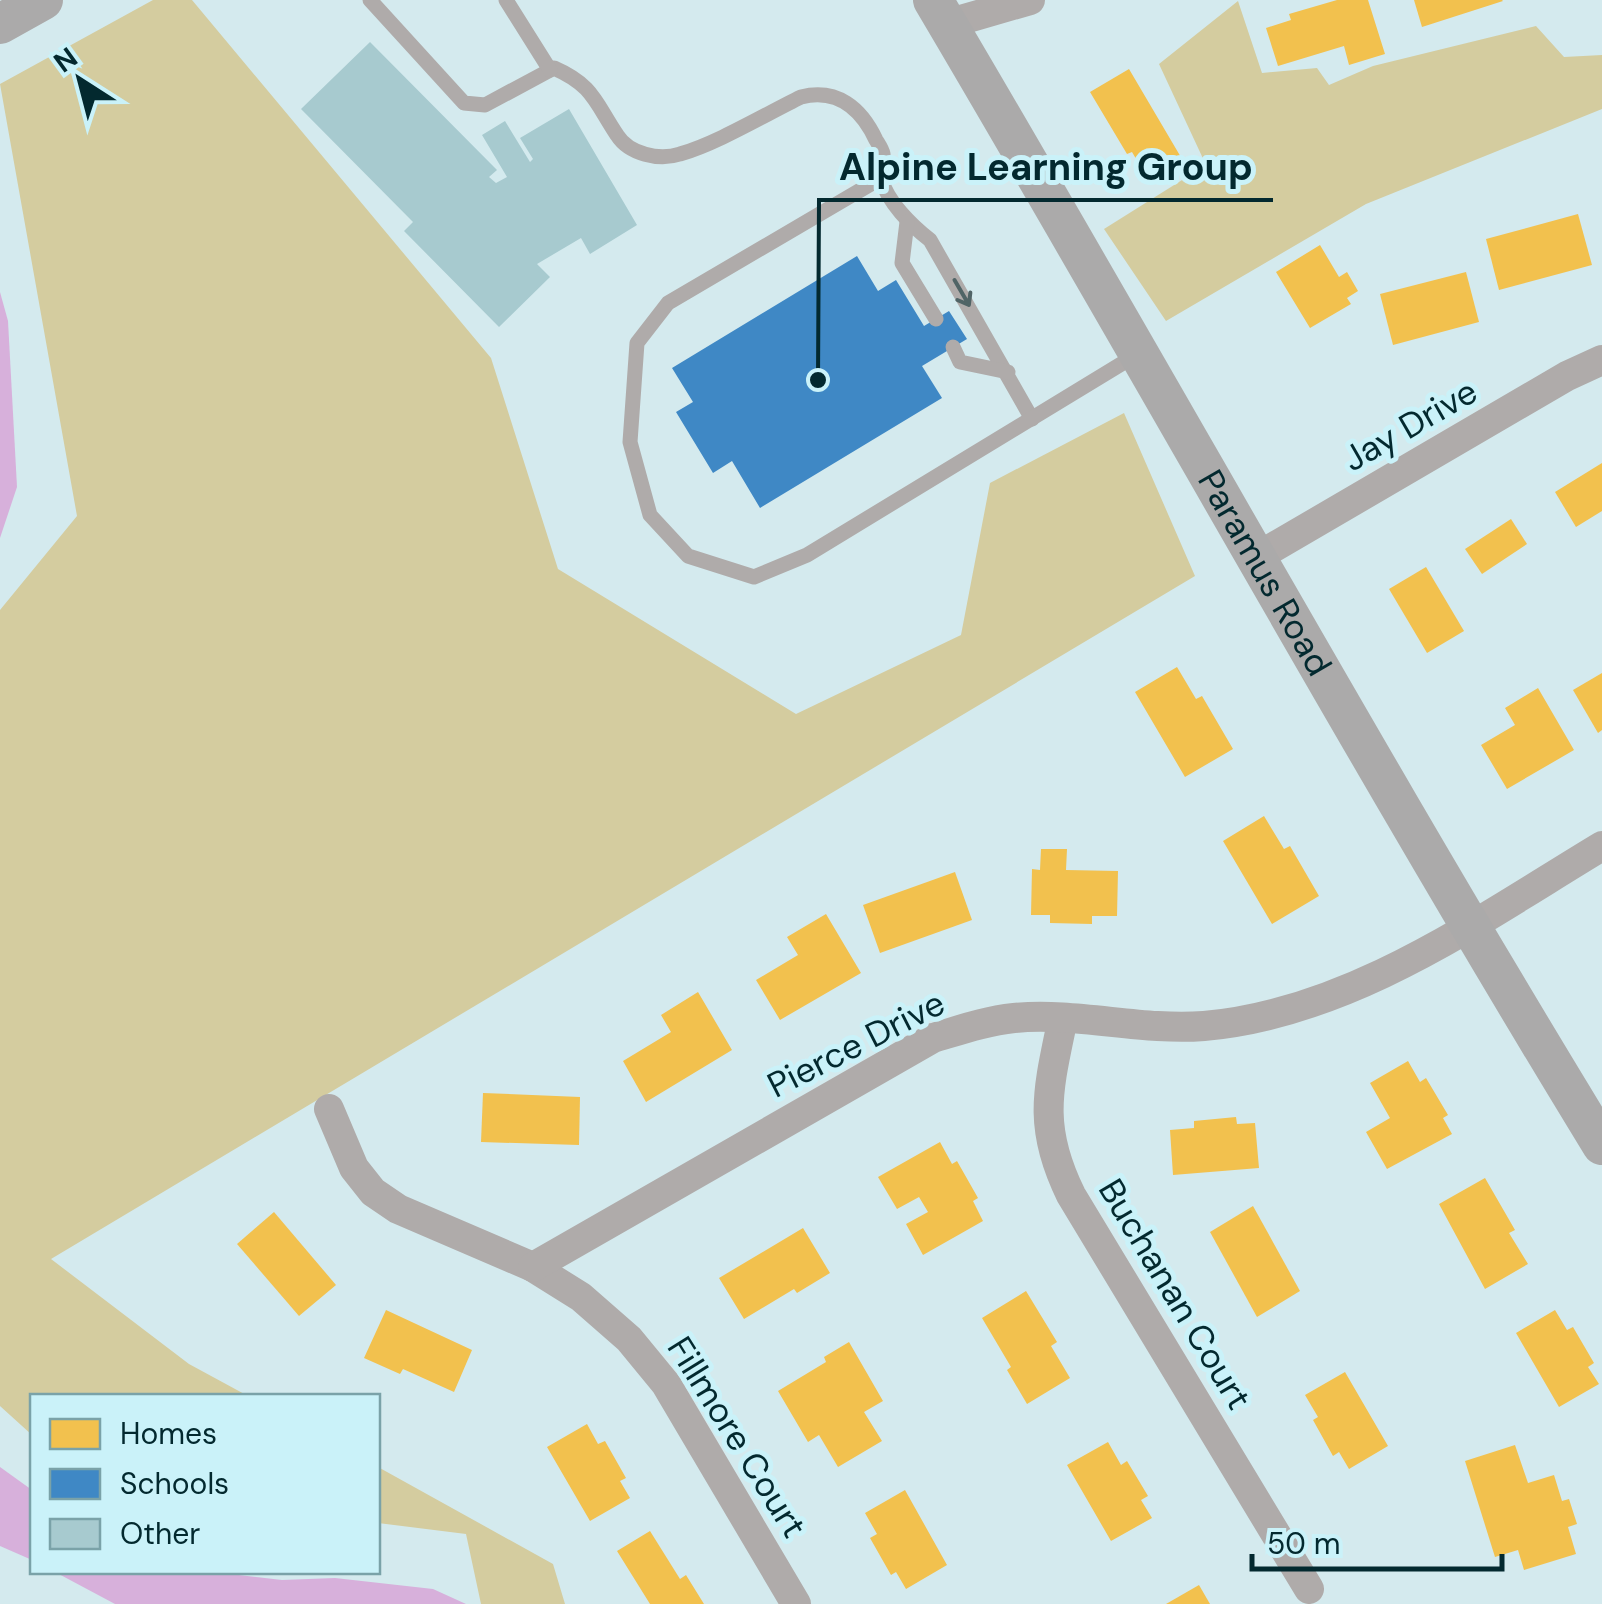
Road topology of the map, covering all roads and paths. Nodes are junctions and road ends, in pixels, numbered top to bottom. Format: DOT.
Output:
graph roads {
  1 [pos="43,0"];
  2 [pos="370,0"];
  3 [pos="506,0"];
  4 [pos="1030,0"];
  5 [pos="940,12"];
  6 [pos="0,24"];
  7 [pos="550,70"];
  8 [pos="881,178"];
  9 [pos="907,222"];
  10 [pos="936,319"];
  11 [pos="953,347"];
  12 [pos="1139,353"];
  13 [pos="1602,360"];
  14 [pos="1008,372"];
  15 [pos="1032,420"];
  16 [pos="1257,557"];
  17 [pos="1602,846"];
  18 [pos="1468,926"];
  19 [pos="1063,1018"];
  20 [pos="329,1109"];
  21 [pos="1602,1144"];
  22 [pos="532,1267"];
  23 [pos="1309,1589"];
  24 [pos="796,1604"];
  1 -- 6 [label="main road"];
  2 -- 7 [label="lane"];
  3 -- 7 [label="lane"];
  4 -- 5 [label="street"];
  5 -- 12 [label="main road, Paramus Road"];
  7 -- 8 [label="lane"];
  8 -- 9 [label="lane"];
  8 -- 15 [label="lane"];
  9 -- 10 [label="lane"];
  9 -- 14 [label="lane, one-way"];
  11 -- 14 [label="lane"];
  12 -- 15 [label="lane"];
  12 -- 16 [label="main road, Paramus Road"];
  13 -- 16 [label="street, Jay Drive"];
  14 -- 15 [label="lane"];
  16 -- 18 [label="main road, Paramus Road"];
  17 -- 18 [label="street, Pierce Drive"];
  18 -- 19 [label="street, Pierce Drive"];
  18 -- 21 [label="main road, Paramus Road"];
  19 -- 22 [label="street, Pierce Drive"];
  19 -- 23 [label="street, Buchanan Court"];
  20 -- 22 [label="street, Fillmore Court"];
  22 -- 24 [label="street, Fillmore Court"];
}
